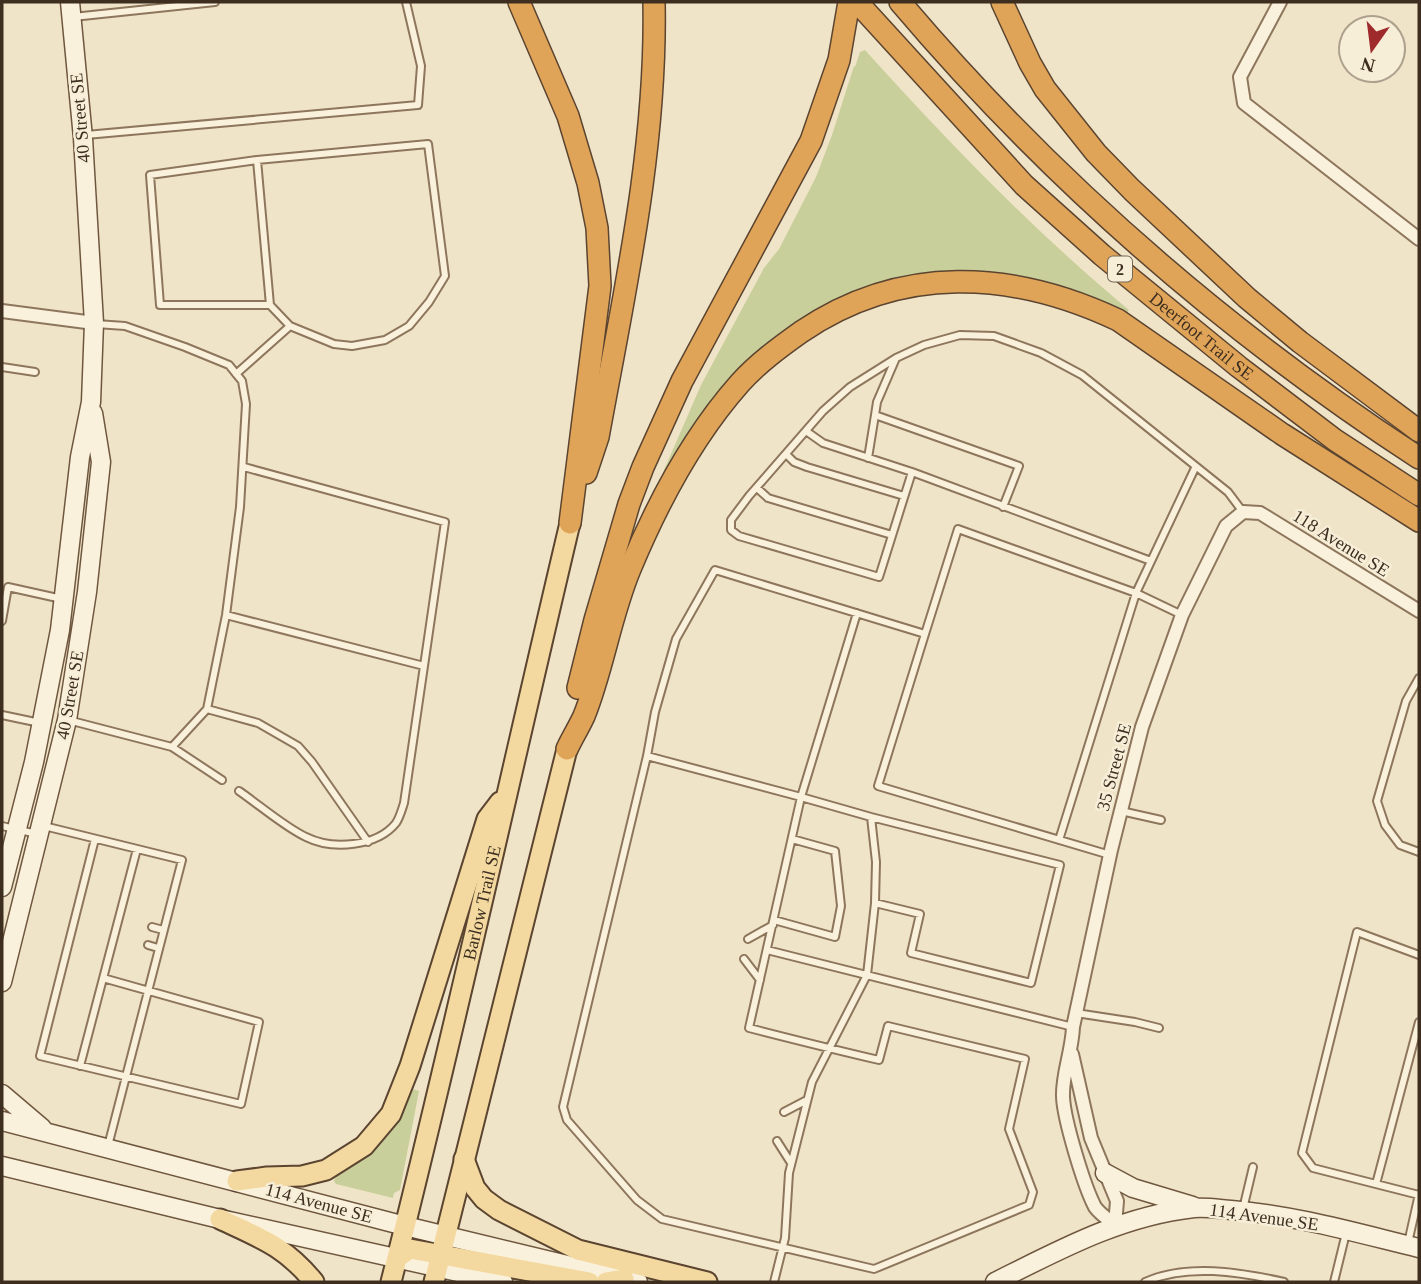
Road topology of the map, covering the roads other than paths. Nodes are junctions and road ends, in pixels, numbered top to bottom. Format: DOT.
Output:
graph roads {
  1 [pos="215,2"];
  2 [pos="406,2"];
  3 [pos="519,2"];
  4 [pos="654,2"];
  5 [pos="849,2"];
  6 [pos="857,2"];
  7 [pos="900,2"];
  8 [pos="1002,2"];
  9 [pos="1279,2"];
  10 [pos="71,10"];
  11 [pos="82,136"];
  12 [pos="257,160"];
  13 [pos="1419,239"];
  14 [pos="270,305"];
  15 [pos="2,311"];
  16 [pos="94,323"];
  17 [pos="290,326"];
  18 [pos="896,358"];
  19 [pos="2,367"];
  20 [pos="35,372"];
  21 [pos="236,374"];
  22 [pos="91,402"];
  23 [pos="875,415"];
  24 [pos="806,431"];
  25 [pos="1419,431"];
  26 [pos="786,454"];
  27 [pos="868,458"];
  28 [pos="1419,458"];
  29 [pos="243,467"];
  30 [pos="1195,468"];
  31 [pos="912,472"];
  32 [pos="757,488"];
  33 [pos="1419,495"];
  34 [pos="904,496"];
  35 [pos="1003,507"];
  36 [pos="1243,512"];
  37 [pos="1419,521"];
  38 [pos="570,523"];
  39 [pos="892,535"];
  40 [pos="1151,561"];
  41 [pos="5,587"];
  42 [pos="1136,593"];
  43 [pos="63,599"];
  44 [pos="1419,611"];
  45 [pos="857,613"];
  46 [pos="226,615"];
  47 [pos="1182,615"];
  48 [pos="2,621"];
  49 [pos="925,634"];
  50 [pos="424,666"];
  51 [pos="1419,678"];
  52 [pos="207,709"];
  53 [pos="2,715"];
  54 [pos="67,720"];
  55 [pos="42,723"];
  56 [pos="172,747"];
  57 [pos="567,749"];
  58 [pos="647,756"];
  59 [pos="222,780"];
  60 [pos="239,791"];
  61 [pos="505,796"];
  62 [pos="801,797"];
  63 [pos="1121,811"];
  64 [pos="871,817"];
  65 [pos="1161,820"];
  66 [pos="9,827"];
  67 [pos="40,830"];
  68 [pos="95,839"];
  69 [pos="792,839"];
  70 [pos="1059,840"];
  71 [pos="368,842"];
  72 [pos="137,849"];
  73 [pos="1419,852"];
  74 [pos="1110,855"];
  75 [pos="2,887"];
  76 [pos="125,896"];
  77 [pos="136,899"];
  78 [pos="875,903"];
  79 [pos="158,906"];
  80 [pos="168,909"];
  81 [pos="119,918"];
  82 [pos="130,921"];
  83 [pos="773,923"];
  84 [pos="152,927"];
  85 [pos="163,930"];
  86 [pos="114,935"];
  87 [pos="125,938"];
  88 [pos="748,939"];
  89 [pos="148,944"];
  90 [pos="158,948"];
  91 [pos="767,950"];
  92 [pos="1419,955"];
  93 [pos="744,958"];
  94 [pos="867,975"];
  95 [pos="103,978"];
  96 [pos="760,980"];
  97 [pos="2,982"];
  98 [pos="148,989"];
  99 [pos="1076,1013"];
  100 [pos="1419,1022"];
  101 [pos="1073,1027"];
  102 [pos="1159,1028"];
  103 [pos="829,1048"];
  104 [pos="1072,1051"];
  105 [pos="80,1066"];
  106 [pos="125,1077"];
  107 [pos="2,1094"];
  108 [pos="807,1100"];
  109 [pos="784,1112"];
  110 [pos="2,1121"];
  111 [pos="47,1132"];
  112 [pos="777,1141"];
  113 [pos="107,1148"];
  114 [pos="464,1159"];
  115 [pos="792,1163"];
  116 [pos="2,1166"];
  117 [pos="1253,1167"];
  118 [pos="1105,1173"];
  119 [pos="237,1181"];
  120 [pos="1376,1184"];
  121 [pos="1419,1194"];
  122 [pos="1196,1208"];
  123 [pos="1242,1211"];
  124 [pos="220,1219"];
  125 [pos="1115,1225"];
  126 [pos="405,1226"];
  127 [pos="1346,1230"];
  128 [pos="783,1247"];
  129 [pos="1413,1247"];
  130 [pos="397,1258"];
  131 [pos="440,1260"];
  132 [pos="623,1281"];
  133 [pos="314,1282"];
  134 [pos="391,1282"];
  135 [pos="501,1282"];
  136 [pos="589,1282"];
  137 [pos="707,1282"];
  138 [pos="774,1282"];
  139 [pos="995,1282"];
  140 [pos="1145,1282"];
  141 [pos="1284,1282"];
  142 [pos="1334,1282"];
  1 -- 10 [label="lane"];
  2 -- 11 [label="lane"];
  3 -- 38 [label="highway"];
  4 -- 38 [label="highway"];
  5 -- 57 [label="highway"];
  6 -- 33 [label="highway, Deerfoot Trail SE / 2"];
  7 -- 28 [label="highway, Deerfoot Trail SE / 2"];
  8 -- 25 [label="highway"];
  9 -- 13 [label="street"];
  10 -- 11 [label="main road, 40 Street SE"];
  11 -- 16 [label="main road, 40 Street SE"];
  12 -- 14 [label="lane"];
  12 -- 14 [label="lane"];
  12 -- 17 [label="lane"];
  14 -- 17 [label="lane"];
  15 -- 16 [label="street"];
  16 -- 21 [label="lane"];
  16 -- 22 [label="main road, 40 Street SE"];
  17 -- 21 [label="lane"];
  18 -- 23 [label="lane"];
  18 -- 24 [label="lane"];
  18 -- 30 [label="lane"];
  19 -- 20 [label="lane"];
  21 -- 29 [label="lane"];
  22 -- 43 [label="main road, 40 Street SE"];
  22 -- 54 [label="main road, 40 Street SE"];
  23 -- 27 [label="lane"];
  23 -- 35 [label="lane"];
  24 -- 26 [label="lane"];
  24 -- 27 [label="lane"];
  26 -- 32 [label="lane"];
  26 -- 34 [label="lane"];
  27 -- 31 [label="lane"];
  29 -- 46 [label="lane"];
  29 -- 50 [label="lane"];
  30 -- 36 [label="lane"];
  30 -- 40 [label="lane"];
  31 -- 34 [label="lane"];
  31 -- 35 [label="lane"];
  32 -- 39 [label="lane"];
  32 -- 39 [label="lane"];
  34 -- 39 [label="lane"];
  35 -- 40 [label="lane"];
  36 -- 44 [label="street, 118 Avenue SE"];
  36 -- 47 [label="street, 35 Street SE"];
  37 -- 57 [label="highway"];
  38 -- 61 [label="main road, Barlow Trail SE"];
  40 -- 42 [label="lane"];
  41 -- 43 [label="lane"];
  41 -- 48 [label="lane"];
  42 -- 47 [label="lane"];
  42 -- 49 [label="lane"];
  42 -- 70 [label="lane"];
  43 -- 55 [label="main road, 40 Street SE"];
  45 -- 49 [label="lane"];
  45 -- 58 [label="lane"];
  45 -- 62 [label="lane"];
  46 -- 50 [label="lane"];
  46 -- 52 [label="lane"];
  47 -- 63 [label="street, 35 Street SE"];
  49 -- 70 [label="lane"];
  50 -- 71 [label="lane"];
  51 -- 73 [label="lane"];
  52 -- 56 [label="lane"];
  52 -- 71 [label="lane"];
  53 -- 55 [label="lane"];
  54 -- 56 [label="lane"];
  54 -- 67 [label="main road, 40 Street SE"];
  55 -- 66 [label="main road, 40 Street SE"];
  56 -- 59 [label="lane"];
  57 -- 114 [label="main road"];
  58 -- 62 [label="lane"];
  58 -- 128 [label="lane"];
  60 -- 71 [label="lane"];
  61 -- 119 [label="main road"];
  61 -- 126 [label="main road, Barlow Trail SE"];
  62 -- 64 [label="lane"];
  62 -- 69 [label="lane"];
  63 -- 65 [label="lane"];
  63 -- 74 [label="street, 35 Street SE"];
  64 -- 78 [label="lane"];
  64 -- 78 [label="lane"];
  66 -- 67 [label="lane"];
  66 -- 75 [label="main road, 40 Street SE"];
  67 -- 68 [label="lane"];
  67 -- 97 [label="main road, 40 Street SE"];
  68 -- 72 [label="lane"];
  68 -- 105 [label="lane"];
  69 -- 83 [label="lane"];
  69 -- 83 [label="lane"];
  70 -- 74 [label="lane"];
  72 -- 76 [label="lane"];
  72 -- 80 [label="lane"];
  74 -- 99 [label="street, 35 Street SE"];
  76 -- 77 [label="lane"];
  76 -- 81 [label="lane"];
  78 -- 94 [label="lane"];
  79 -- 80 [label="lane"];
  80 -- 85 [label="lane"];
  81 -- 82 [label="lane"];
  81 -- 86 [label="lane"];
  83 -- 88 [label="lane"];
  83 -- 91 [label="lane"];
  84 -- 85 [label="lane"];
  85 -- 90 [label="lane"];
  86 -- 87 [label="lane"];
  86 -- 95 [label="lane"];
  89 -- 90 [label="lane"];
  90 -- 98 [label="lane"];
  91 -- 94 [label="lane"];
  91 -- 96 [label="lane"];
  92 -- 120 [label="lane"];
  93 -- 96 [label="lane"];
  94 -- 101 [label="lane"];
  94 -- 103 [label="lane"];
  95 -- 98 [label="lane"];
  95 -- 105 [label="lane"];
  96 -- 103 [label="lane"];
  98 -- 106 [label="lane"];
  98 -- 106 [label="lane"];
  99 -- 101 [label="street, 35 Street SE"];
  99 -- 102 [label="lane"];
  100 -- 120 [label="lane"];
  101 -- 104 [label="street, 35 Street SE"];
  103 -- 108 [label="lane"];
  103 -- 128 [label="lane"];
  104 -- 118 [label="street, 35 Street SE"];
  104 -- 125 [label="street, 35 Street SE"];
  105 -- 106 [label="lane"];
  106 -- 113 [label="lane"];
  107 -- 111 [label="main road"];
  108 -- 109 [label="lane"];
  108 -- 115 [label="lane"];
  110 -- 111 [label="main road, 114 Avenue SE"];
  111 -- 113 [label="main road, 114 Avenue SE"];
  112 -- 115 [label="lane"];
  113 -- 119 [label="main road, 114 Avenue SE"];
  114 -- 131 [label="main road"];
  114 -- 137 [label="main road"];
  115 -- 128 [label="lane"];
  116 -- 124 [label="main road, 114 Avenue SE"];
  117 -- 123 [label="lane"];
  118 -- 122 [label="main road"];
  118 -- 125 [label="street, 35 Street SE"];
  119 -- 126 [label="main road, 114 Avenue SE"];
  120 -- 121 [label="lane"];
  121 -- 129 [label="lane"];
  122 -- 123 [label="main road, 114 Avenue SE"];
  122 -- 125 [label="main road, 114 Avenue SE"];
  123 -- 127 [label="main road, 114 Avenue SE"];
  124 -- 130 [label="main road, 114 Avenue SE"];
  124 -- 133 [label="main road"];
  125 -- 139 [label="main road, 114 Avenue SE"];
  126 -- 130 [label="main road, Barlow Trail SE"];
  126 -- 131 [label="main road, 114 Avenue SE"];
  127 -- 129 [label="main road, 114 Avenue SE"];
  127 -- 142 [label="lane"];
  128 -- 138 [label="lane"];
  130 -- 131 [label="main road"];
  130 -- 134 [label="main road, Barlow Trail SE"];
  131 -- 132 [label="main road, 114 Avenue SE"];
  131 -- 135 [label="main road, 114 Avenue SE"];
  131 -- 136 [label="main road"];
  140 -- 141 [label="lane"];
}
